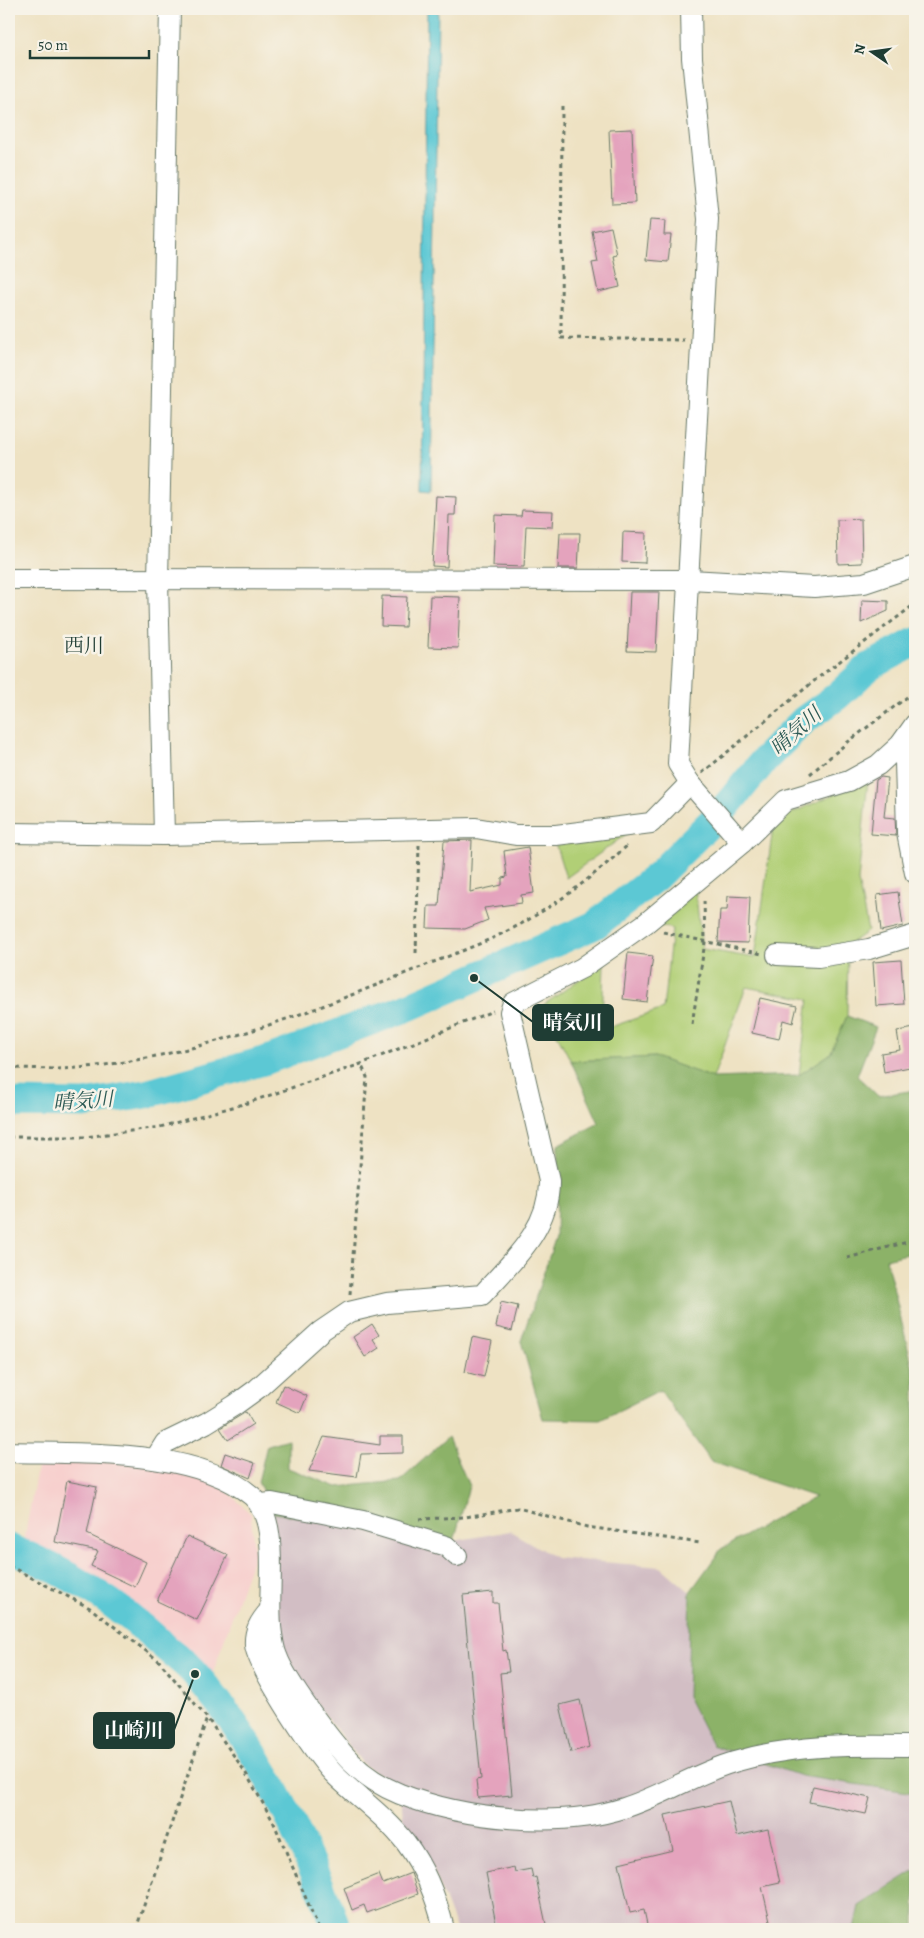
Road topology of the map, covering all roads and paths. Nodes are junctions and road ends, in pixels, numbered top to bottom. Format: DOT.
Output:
graph roads {
  1 [pos="170,9"];
  2 [pos="692,9"];
  3 [pos="562,106"];
  4 [pos="702,340"];
  5 [pos="915,566"];
  6 [pos="9,579"];
  7 [pos="158,580"];
  8 [pos="690,580"];
  9 [pos="915,604"];
  10 [pos="915,691"];
  11 [pos="915,724"];
  12 [pos="900,746"];
  13 [pos="804,779"];
  14 [pos="690,783"];
  15 [pos="419,829"];
  16 [pos="9,833"];
  17 [pos="164,835"];
  18 [pos="632,841"];
  19 [pos="742,843"];
  20 [pos="915,873"];
  21 [pos="704,874"];
  22 [pos="646,923"];
  23 [pos="915,935"];
  24 [pos="706,942"];
  25 [pos="416,953"];
  26 [pos="777,955"];
  27 [pos="513,1003"];
  28 [pos="692,1024"];
  29 [pos="361,1064"];
  30 [pos="9,1068"];
  31 [pos="9,1137"];
  32 [pos="915,1240"];
  33 [pos="847,1258"];
  34 [pos="349,1312"];
  35 [pos="9,1452"];
  36 [pos="155,1459"];
  37 [pos="260,1504"];
  38 [pos="410,1519"];
  39 [pos="700,1543"];
  40 [pos="456,1556"];
  41 [pos="9,1566"];
  42 [pos="269,1611"];
  43 [pos="207,1718"];
  44 [pos="915,1746"];
  45 [pos="136,1929"];
  46 [pos="318,1929"];
  47 [pos="444,1929"];
  1 -- 7 [label="street"];
  2 -- 4 [label="street"];
  3 -- 4 [label="path"];
  4 -- 8 [label="street"];
  5 -- 8 [label="street"];
  6 -- 7 [label="street"];
  7 -- 8 [label="street"];
  7 -- 17 [label="street"];
  8 -- 14 [label="street"];
  9 -- 14 [label="path"];
  10 -- 13 [label="path"];
  11 -- 12 [label="street"];
  12 -- 19 [label="street"];
  12 -- 20 [label="street"];
  14 -- 15 [label="street"];
  14 -- 19 [label="street"];
  15 -- 17 [label="street"];
  15 -- 25 [label="path"];
  16 -- 17 [label="street"];
  18 -- 30 [label="path"];
  19 -- 21 [label="street"];
  21 -- 22 [label="street"];
  21 -- 24 [label="path"];
  22 -- 24 [label="path"];
  22 -- 27 [label="street"];
  23 -- 26 [label="street"];
  24 -- 26 [label="path"];
  24 -- 28 [label="path"];
  27 -- 29 [label="path"];
  27 -- 34 [label="street"];
  29 -- 31 [label="path"];
  29 -- 34 [label="path"];
  32 -- 33 [label="path"];
  34 -- 36 [label="street"];
  35 -- 36 [label="street"];
  36 -- 37 [label="street"];
  37 -- 40 [label="street"];
  37 -- 42 [label="street"];
  38 -- 39 [label="path"];
  41 -- 43 [label="path"];
  42 -- 44 [label="street"];
  42 -- 47 [label="street"];
  43 -- 45 [label="path"];
  43 -- 46 [label="path"];
}
